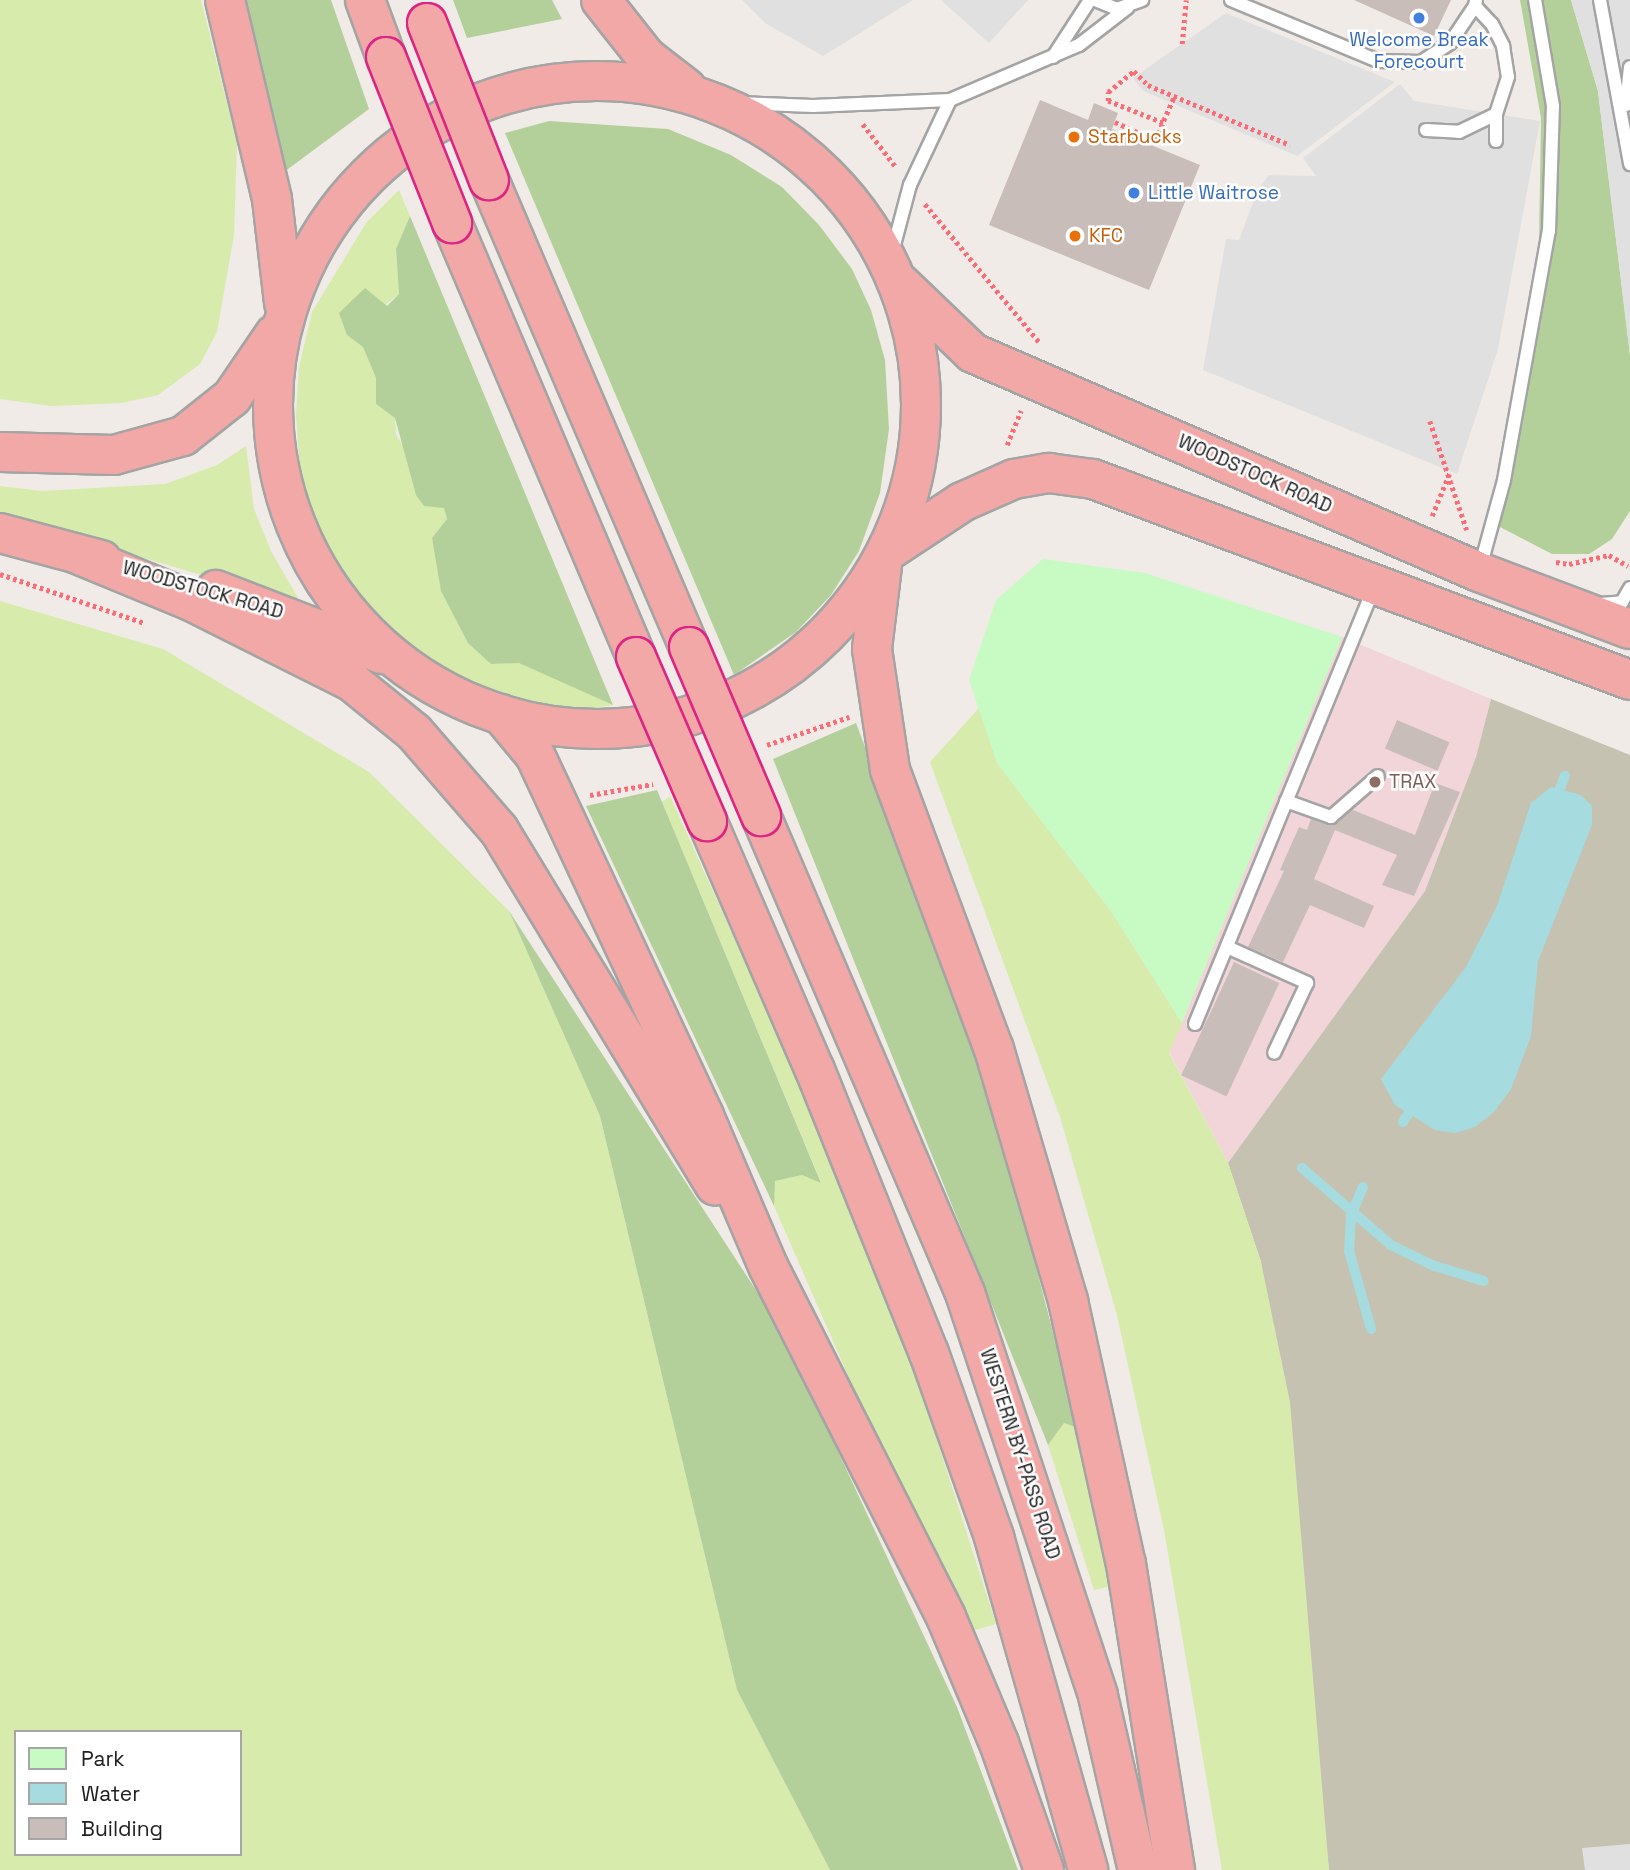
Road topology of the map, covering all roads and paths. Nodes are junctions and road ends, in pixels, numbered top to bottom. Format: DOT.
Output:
graph roads {
  1 [pos="225,0"];
  2 [pos="365,0"];
  3 [pos="601,0"];
  4 [pos="1093,0"];
  5 [pos="1142,0"];
  6 [pos="1186,0"];
  7 [pos="1231,0"];
  8 [pos="1535,0"];
  9 [pos="1600,0"];
  10 [pos="1475,3"];
  11 [pos="1127,8"];
  12 [pos="422,12"];
  13 [pos="1182,44"];
  14 [pos="1051,60"];
  15 [pos="1630,67"];
  16 [pos="1174,97"];
  17 [pos="705,99"];
  18 [pos="950,100"];
  19 [pos="843,104"];
  20 [pos="1496,114"];
  21 [pos="1624,119"];
  22 [pos="1115,122"];
  23 [pos="1163,123"];
  24 [pos="1426,130"];
  25 [pos="1496,141"];
  26 [pos="1290,145"];
  27 [pos="1630,164"];
  28 [pos="910,185"];
  29 [pos="896,272"];
  30 [pos="279,319"];
  31 [pos="1035,379"];
  32 [pos="1430,421"];
  33 [pos="0,452"];
  34 [pos="1450,471"];
  35 [pos="1014,479"];
  36 [pos="1432,516"];
  37 [pos="1467,531"];
  38 [pos="0,533"];
  39 [pos="77,554"];
  40 [pos="1609,555"];
  41 [pos="887,557"];
  42 [pos="1630,567"];
  43 [pos="1479,572"];
  44 [pos="0,574"];
  45 [pos="1376,584"];
  46 [pos="1630,588"];
  47 [pos="1569,606"];
  48 [pos="150,624"];
  49 [pos="1630,629"];
  50 [pos="1573,656"];
  51 [pos="400,662"];
  52 [pos="1630,680"];
  53 [pos="1630,693"];
  54 [pos="501,714"];
  55 [pos="1378,776"];
  56 [pos="1286,801"];
  57 [pos="1227,947"];
  58 [pos="1195,1024"];
  59 [pos="1274,1053"];
  60 [pos="768,1266"];
  61 [pos="1044,1870"];
  62 [pos="1088,1870"];
  63 [pos="1138,1870"];
  64 [pos="1175,1870"];
  1 -- 30 [label="highway"];
  2 -- 62 [label="highway, bridge"];
  3 -- 17 [label="highway"];
  4 -- 11 [label="lane"];
  4 -- 14 [label="lane"];
  5 -- 11 [label="lane"];
  6 -- 13 [label="path"];
  7 -- 10 [label="lane"];
  8 -- 43 [label="lane"];
  9 -- 21 [label="lane"];
  10 -- 20 [label="lane"];
  11 -- 14 [label="lane"];
  12 -- 63 [label="highway, WESTERN BY-PASS ROAD, bridge"];
  14 -- 18 [label="lane"];
  15 -- 21 [label="lane"];
  16 -- 23 [label="path"];
  16 -- 23 [label="path"];
  16 -- 26 [label="path"];
  17 -- 19 [label="lane"];
  17 -- 29 [label="highway, WOODSTOCK ROAD"];
  17 -- 30 [label="highway"];
  18 -- 19 [label="lane"];
  18 -- 28 [label="lane"];
  19 -- 28 [label="path"];
  20 -- 24 [label="lane"];
  20 -- 25 [label="lane"];
  21 -- 27 [label="lane"];
  22 -- 23 [label="path"];
  28 -- 29 [label="lane"];
  28 -- 31 [label="path"];
  29 -- 31 [label="highway, WOODSTOCK ROAD"];
  29 -- 41 [label="highway"];
  30 -- 33 [label="highway"];
  30 -- 51 [label="highway"];
  31 -- 35 [label="path"];
  31 -- 43 [label="highway, WOODSTOCK ROAD"];
  32 -- 34 [label="path"];
  34 -- 36 [label="path"];
  34 -- 37 [label="path"];
  35 -- 41 [label="highway"];
  35 -- 45 [label="highway"];
  38 -- 39 [label="highway, WOODSTOCK ROAD"];
  39 -- 51 [label="highway, WOODSTOCK ROAD"];
  39 -- 60 [label="highway"];
  40 -- 42 [label="path"];
  41 -- 54 [label="highway"];
  41 -- 64 [label="highway"];
  43 -- 47 [label="highway, WOODSTOCK ROAD"];
  44 -- 48 [label="path"];
  45 -- 50 [label="highway"];
  45 -- 56 [label="lane"];
  46 -- 47 [label="lane"];
  47 -- 49 [label="highway, WOODSTOCK ROAD"];
  50 -- 52 [label="highway"];
  50 -- 53 [label="lane"];
  51 -- 54 [label="highway"];
  54 -- 60 [label="highway"];
  55 -- 56 [label="lane"];
  56 -- 57 [label="lane"];
  57 -- 58 [label="lane"];
  57 -- 59 [label="lane"];
  60 -- 61 [label="highway"];
}
